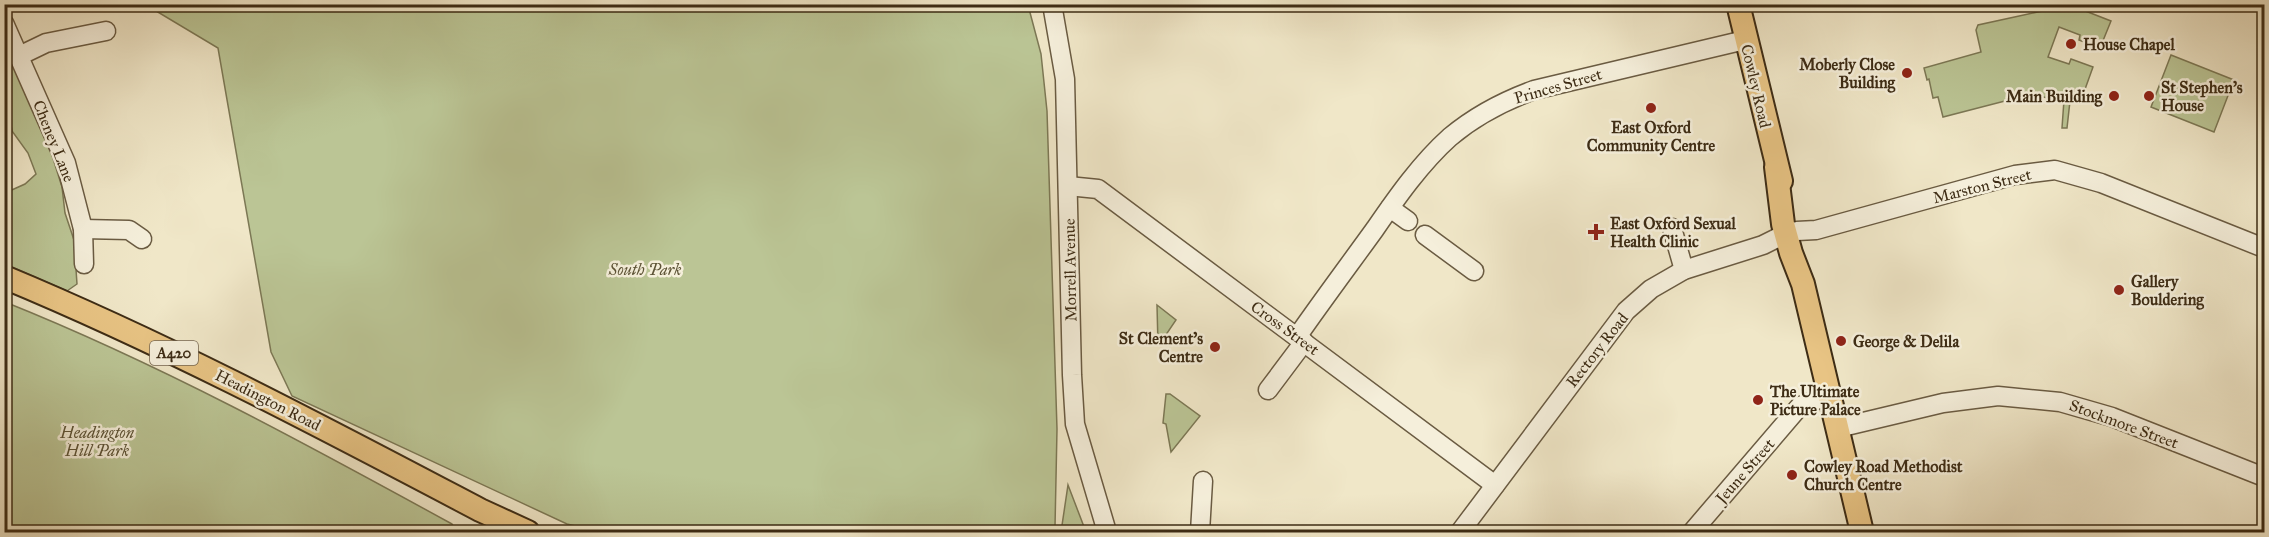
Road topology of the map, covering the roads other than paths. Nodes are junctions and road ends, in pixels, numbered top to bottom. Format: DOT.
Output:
graph roads {
  1 [pos="1052,4"];
  2 [pos="1738,4"];
  3 [pos="4,23"];
  4 [pos="106,31"];
  5 [pos="1745,40"];
  6 [pos="19,56"];
  7 [pos="1068,186"];
  8 [pos="1390,208"];
  9 [pos="1408,221"];
  10 [pos="1672,228"];
  11 [pos="83,229"];
  12 [pos="1791,232"];
  13 [pos="1425,235"];
  14 [pos="142,239"];
  15 [pos="2265,248"];
  16 [pos="84,264"];
  17 [pos="1684,270"];
  18 [pos="1474,271"];
  19 [pos="4,276"];
  20 [pos="1300,339"];
  21 [pos="1268,390"];
  22 [pos="1830,395"];
  23 [pos="1838,428"];
  24 [pos="2265,477"];
  25 [pos="1203,481"];
  26 [pos="1495,485"];
  27 [pos="528,532"];
  28 [pos="1107,532"];
  29 [pos="1200,532"];
  30 [pos="1460,532"];
  31 [pos="1692,532"];
  32 [pos="1862,532"];
  1 -- 7 [label="street, Morrell Avenue"];
  2 -- 5 [label="main road, Cowley Road"];
  3 -- 6 [label="street, Cheney Lane"];
  4 -- 6 [label="street"];
  5 -- 8 [label="street, Princes Street"];
  5 -- 12 [label="main road, Cowley Road"];
  6 -- 11 [label="street, Cheney Lane"];
  7 -- 20 [label="street, Cross Street"];
  7 -- 28 [label="street, Morrell Avenue"];
  8 -- 9 [label="street"];
  8 -- 20 [label="street, Princes Street"];
  10 -- 17 [label="street"];
  11 -- 14 [label="street"];
  11 -- 16 [label="street, Cheney Lane"];
  12 -- 15 [label="street, Marston Street"];
  12 -- 17 [label="street, Rectory Road"];
  12 -- 22 [label="main road, Cowley Road"];
  13 -- 18 [label="street"];
  17 -- 26 [label="street, Rectory Road"];
  19 -- 27 [label="main road, Headington Road / A420"];
  20 -- 21 [label="street, Princes Street"];
  20 -- 26 [label="street, Cross Street"];
  22 -- 23 [label="main road, Cowley Road"];
  22 -- 31 [label="street, Jeune Street"];
  23 -- 24 [label="street, Stockmore Street"];
  23 -- 32 [label="main road, Cowley Road"];
  25 -- 29 [label="street"];
  26 -- 30 [label="street, Rectory Road"];
}
